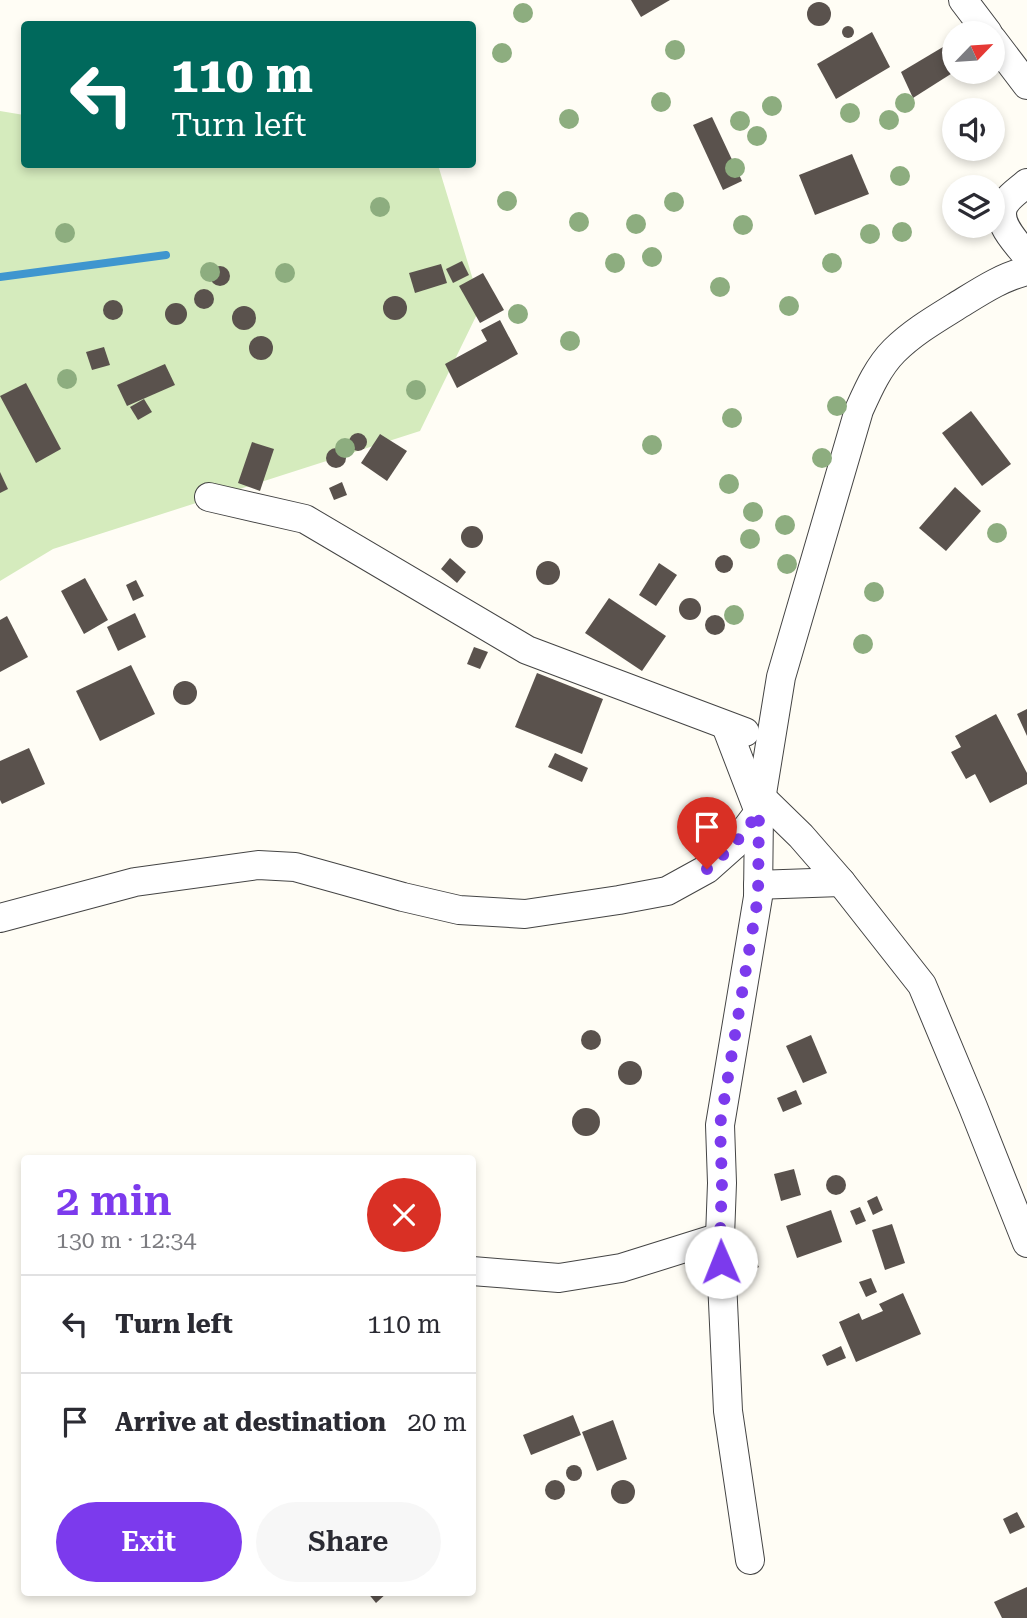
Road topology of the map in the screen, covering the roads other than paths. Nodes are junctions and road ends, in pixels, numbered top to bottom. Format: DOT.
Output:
graph roads {
  1 [pos="963,0"];
  2 [pos="979,21"];
  3 [pos="1005,56"];
  4 [pos="1027,85"];
  5 [pos="1027,183"];
  6 [pos="1027,256"];
  7 [pos="1027,271"];
  8 [pos="209,497"];
  9 [pos="726,726"];
  10 [pos="770,741"];
  11 [pos="761,805"];
  12 [pos="841,882"];
  13 [pos="758,885"];
  14 [pos="0,918"];
  15 [pos="720,1237"];
  16 [pos="1027,1243"];
  17 [pos="476,1271"];
  18 [pos="750,1560"];
  1 -- 2 [label="street"];
  3 -- 4 [label="street"];
  5 -- 6 [label="street"];
  7 -- 10 [label="street"];
  8 -- 9 [label="street"];
  9 -- 10 [label="street"];
  9 -- 11 [label="street"];
  10 -- 11 [label="street"];
  11 -- 12 [label="street"];
  11 -- 13 [label="street"];
  11 -- 14 [label="street"];
  12 -- 13 [label="street"];
  12 -- 16 [label="street"];
  13 -- 15 [label="street"];
  15 -- 17 [label="street"];
  15 -- 18 [label="street"];
}
